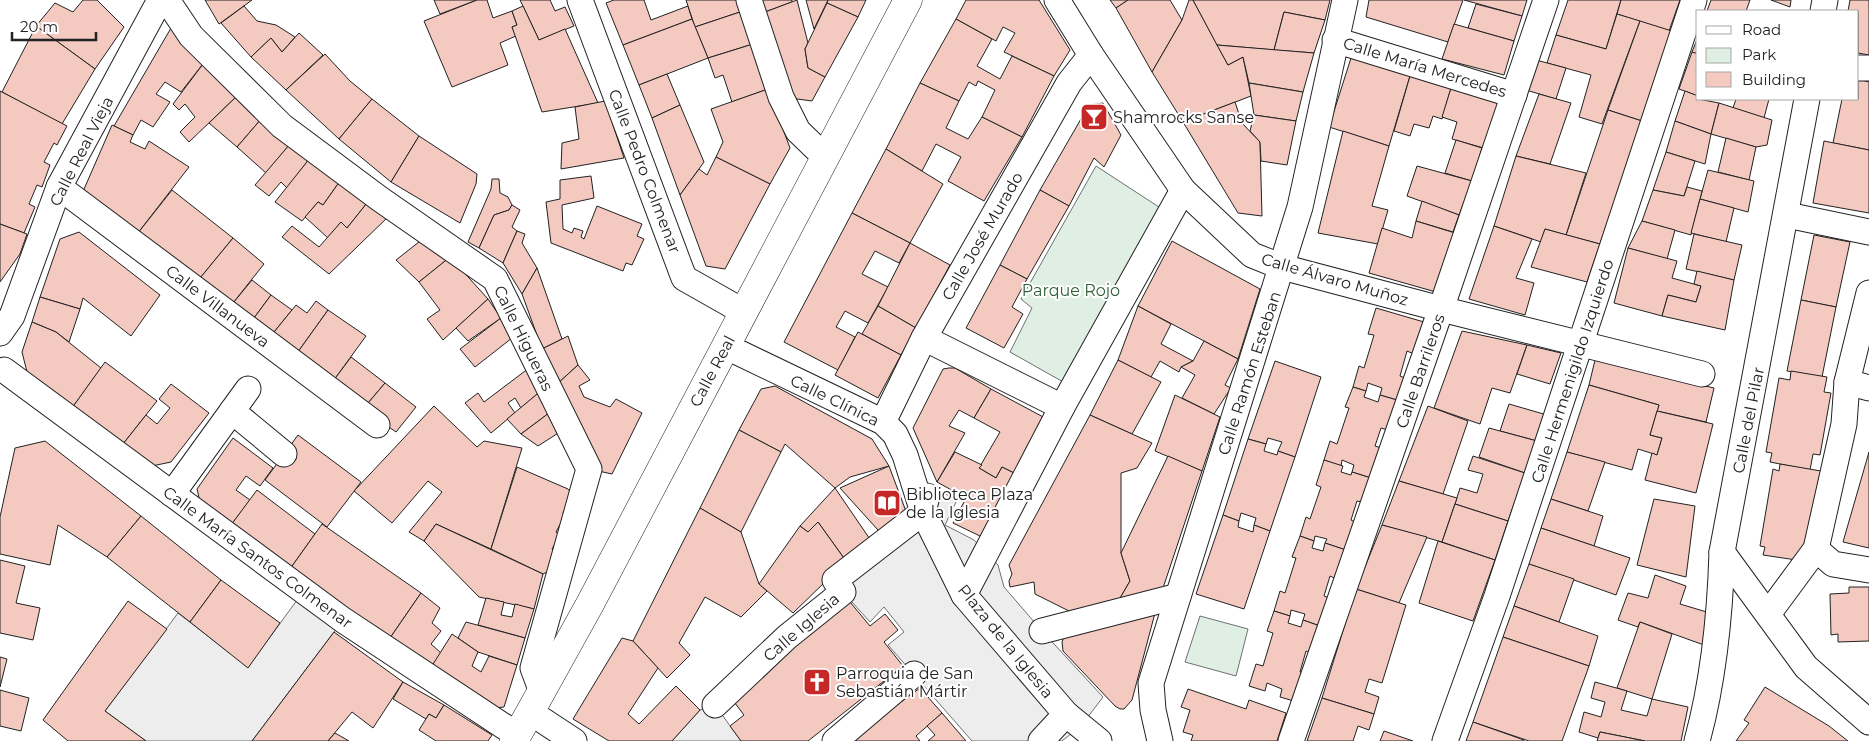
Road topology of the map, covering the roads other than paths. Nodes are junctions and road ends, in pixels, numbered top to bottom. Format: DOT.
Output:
graph roads {
  1 [pos="160,0"];
  2 [pos="167,0"];
  3 [pos="580,0"];
  4 [pos="749,0"];
  5 [pos="908,0"];
  6 [pos="1057,0"];
  7 [pos="1345,0"];
  8 [pos="1546,0"];
  9 [pos="1694,0"];
  10 [pos="1335,40"];
  11 [pos="1091,55"];
  12 [pos="1514,95"];
  13 [pos="1807,100"];
  14 [pos="825,157"];
  15 [pos="59,187"];
  16 [pos="1183,190"];
  17 [pos="1786,215"];
  18 [pos="1869,232"];
  19 [pos="1282,267"];
  20 [pos="1869,293"];
  21 [pos="1441,309"];
  22 [pos="744,312"];
  23 [pos="0,333"];
  24 [pos="924,338"];
  25 [pos="1582,343"];
  26 [pos="726,346"];
  27 [pos="1,364"];
  28 [pos="1702,374"];
  29 [pos="1858,385"];
  30 [pos="248,389"];
  31 [pos="1062,407"];
  32 [pos="232,411"];
  33 [pos="883,422"];
  34 [pos="378,425"];
  35 [pos="284,454"];
  36 [pos="930,486"];
  37 [pos="172,494"];
  38 [pos="923,512"];
  39 [pos="1816,549"];
  40 [pos="1722,552"];
  41 [pos="1869,570"];
  42 [pos="964,595"];
  43 [pos="1178,596"];
  44 [pos="1768,614"];
  45 [pos="1042,631"];
  46 [pos="914,674"];
  47 [pos="715,705"];
  48 [pos="1066,714"];
  49 [pos="526,720"];
  50 [pos="1869,722"];
  51 [pos="574,741"];
  52 [pos="835,741"];
  53 [pos="1041,741"];
  54 [pos="1099,741"];
  55 [pos="1160,741"];
  56 [pos="1291,741"];
  57 [pos="1445,741"];
  58 [pos="1697,741"];
  1 -- 15 [label="street, Calle Real Vieja"];
  2 -- 49 [label="street, Calle Higueras"];
  3 -- 22 [label="street, Calle Pedro Colmenar"];
  4 -- 14 [label="street"];
  5 -- 14 [label="street, Calle Real"];
  6 -- 11 [label="street, Calle Álvaro Muñoz"];
  7 -- 10 [label="street, Calle Ramón Esteban"];
  8 -- 12 [label="street, Calle Barrileros"];
  9 -- 25 [label="street, Calle Hermenigildo Izquierdo"];
  10 -- 12 [label="street, Calle María Mercedes"];
  10 -- 19 [label="street, Calle Ramón Esteban"];
  11 -- 16 [label="street, Calle Álvaro Muñoz"];
  11 -- 24 [label="street, Calle José Murado"];
  12 -- 21 [label="street, Calle Barrileros"];
  13 -- 17 [label="street, Calle del Pilar"];
  14 -- 22 [label="street, Calle Real"];
  15 -- 23 [label="street, Calle Real Vieja"];
  15 -- 34 [label="street, Calle Villanueva"];
  16 -- 19 [label="street, Calle Álvaro Muñoz"];
  16 -- 31 [label="street"];
  17 -- 18 [label="street"];
  17 -- 40 [label="street, Calle del Pilar"];
  19 -- 21 [label="street, Calle Álvaro Muñoz"];
  19 -- 43 [label="street, Calle Ramón Esteban"];
  20 -- 29 [label="street"];
  21 -- 25 [label="street, Calle Álvaro Muñoz"];
  21 -- 56 [label="street, Calle Barrileros"];
  22 -- 26 [label="street, Calle Real"];
  24 -- 31 [label="street"];
  24 -- 33 [label="street, Calle José Murado"];
  25 -- 28 [label="street, Calle Álvaro Muñoz"];
  25 -- 57 [label="street, Calle Hermenigildo Izquierdo"];
  26 -- 33 [label="street, Calle Clínica"];
  26 -- 49 [label="street, Calle Real"];
  27 -- 37 [label="street, Calle María Santos Colmenar"];
  29 -- 39 [label="street"];
  30 -- 32 [label="street"];
  31 -- 42 [label="street"];
  32 -- 35 [label="street"];
  32 -- 37 [label="street"];
  33 -- 38 [label="street, Calle Clínica"];
  36 -- 38 [label="street"];
  37 -- 49 [label="street, Calle María Santos Colmenar"];
  38 -- 42 [label="street, Plaza de la Iglesia"];
  38 -- 47 [label="street, Calle Iglesia"];
  39 -- 41 [label="street"];
  39 -- 44 [label="street"];
  40 -- 44 [label="street"];
  40 -- 58 [label="street, Calle del Pilar"];
  42 -- 48 [label="street, Plaza de la Iglesia"];
  43 -- 45 [label="street"];
  43 -- 55 [label="street, Calle Ramón Esteban"];
  44 -- 50 [label="street"];
  46 -- 52 [label="street"];
  48 -- 53 [label="street"];
  48 -- 54 [label="street, Plaza de la Iglesia"];
  49 -- 51 [label="street, Calle María Santos Colmenar"];
}
